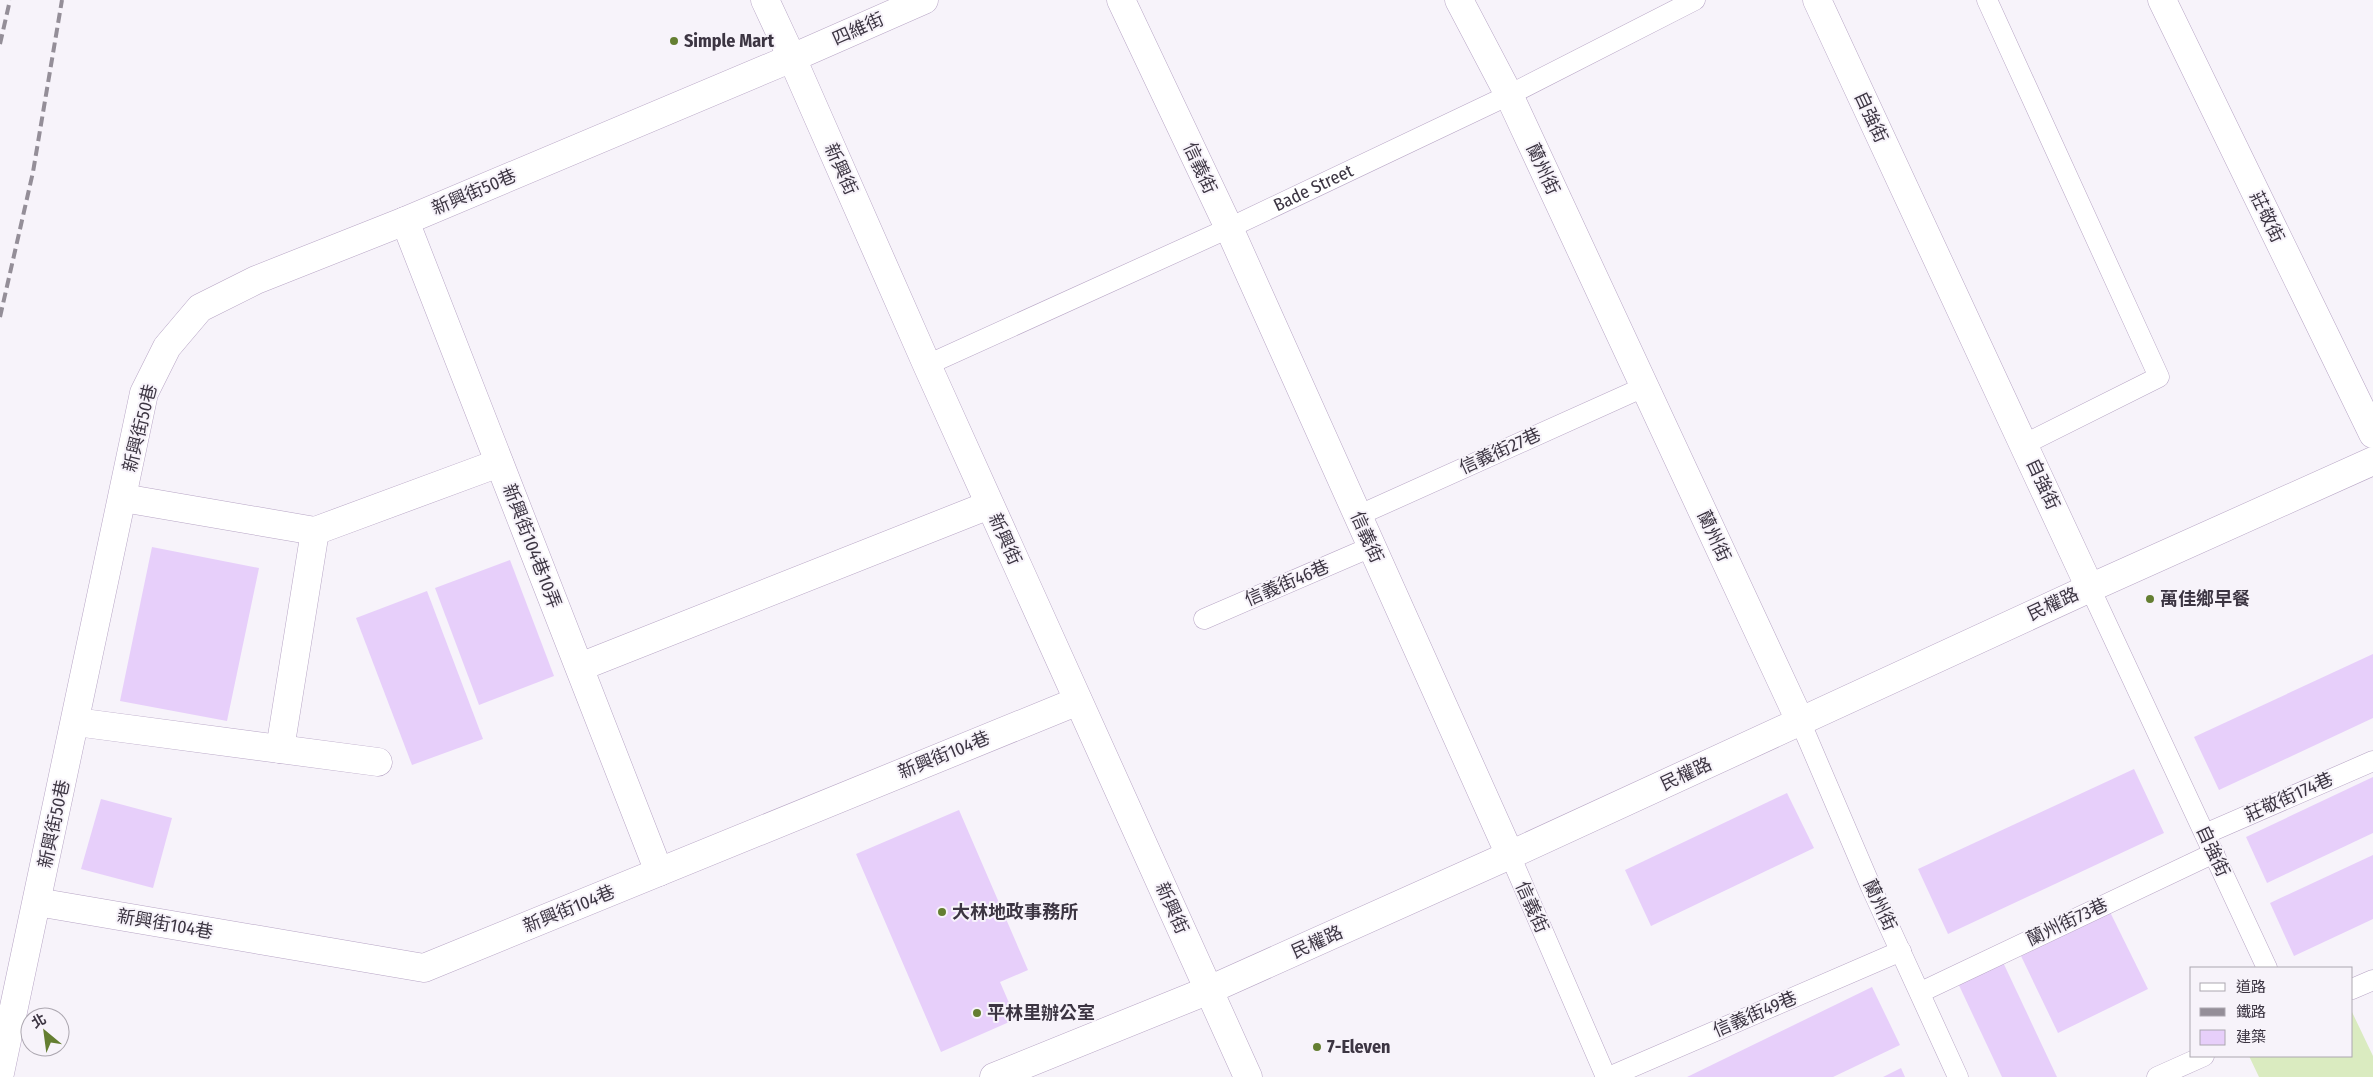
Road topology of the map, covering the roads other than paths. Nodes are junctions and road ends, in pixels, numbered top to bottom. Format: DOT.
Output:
graph roads {
  1 [pos="766,0"];
  2 [pos="924,0"];
  3 [pos="1121,0"];
  4 [pos="1459,0"];
  5 [pos="1695,0"];
  6 [pos="1817,0"];
  7 [pos="1987,0"];
  8 [pos="2162,0"];
  9 [pos="792,58"];
  10 [pos="1509,95"];
  11 [pos="405,221"];
  12 [pos="1229,228"];
  13 [pos="927,366"];
  14 [pos="1644,387"];
  15 [pos="2373,434"];
  16 [pos="2025,444"];
  17 [pos="2373,461"];
  18 [pos="500,463"];
  19 [pos="123,498"];
  20 [pos="989,505"];
  21 [pos="1357,516"];
  22 [pos="315,531"];
  23 [pos="1371,547"];
  24 [pos="2090,588"];
  25 [pos="1204,620"];
  26 [pos="580,667"];
  27 [pos="1078,700"];
  28 [pos="1800,721"];
  29 [pos="76,722"];
  30 [pos="280,749"];
  31 [pos="2373,761"];
  32 [pos="378,762"];
  33 [pos="2205,834"];
  34 [pos="2214,852"];
  35 [pos="1510,855"];
  36 [pos="659,872"];
  37 [pos="37,902"];
  38 [pos="1901,951"];
  39 [pos="2267,967"];
  40 [pos="2373,980"];
  41 [pos="2353,989"];
  42 [pos="1209,990"];
  43 [pos="1921,992"];
  44 [pos="2202,1057"];
  45 [pos="0,1073"];
  46 [pos="994,1077"];
  47 [pos="1248,1077"];
  48 [pos="1608,1077"];
  49 [pos="1958,1077"];
  50 [pos="2157,1077"];
  1 -- 9 [label="street, 新興街"];
  2 -- 9 [label="street, 四維街"];
  3 -- 12 [label="street, 信義街"];
  4 -- 10 [label="street, 蘭州街"];
  5 -- 10 [label="lane, Bade Street"];
  6 -- 16 [label="street, 自強街"];
  7 -- 16 [label="lane"];
  8 -- 15 [label="street, 莊敬街"];
  9 -- 11 [label="street, 新興街50巷"];
  9 -- 13 [label="street, 新興街"];
  10 -- 12 [label="lane, Bade Street"];
  10 -- 14 [label="street, 蘭州街"];
  11 -- 18 [label="street, 新興街104巷10弄"];
  11 -- 19 [label="street, 新興街50巷"];
  12 -- 13 [label="lane, Bade Street"];
  12 -- 21 [label="street, 信義街"];
  13 -- 20 [label="street, 新興街"];
  14 -- 21 [label="lane, 信義街27巷"];
  14 -- 28 [label="street, 蘭州街"];
  16 -- 24 [label="street, 自強街"];
  17 -- 24 [label="street, 民權路"];
  18 -- 22 [label="street"];
  18 -- 26 [label="street, 新興街104巷10弄"];
  19 -- 22 [label="street"];
  19 -- 29 [label="street, 新興街50巷"];
  20 -- 26 [label="street"];
  20 -- 27 [label="street, 新興街"];
  21 -- 23 [label="street, 信義街"];
  22 -- 30 [label="street"];
  23 -- 25 [label="lane, 信義街46巷"];
  23 -- 35 [label="street, 信義街"];
  24 -- 28 [label="street, 民權路"];
  24 -- 33 [label="lane, 自強街"];
  26 -- 36 [label="street, 新興街104巷10弄"];
  27 -- 36 [label="street, 新興街104巷"];
  27 -- 42 [label="street, 新興街"];
  28 -- 35 [label="street, 民權路"];
  28 -- 38 [label="lane, 蘭州街"];
  29 -- 30 [label="street"];
  29 -- 37 [label="street, 新興街50巷"];
  30 -- 32 [label="street"];
  31 -- 33 [label="lane, 莊敬街174巷"];
  33 -- 34 [label="lane, 自強街"];
  34 -- 39 [label="lane, 自強街"];
  34 -- 43 [label="lane, 蘭州街73巷"];
  35 -- 42 [label="street, 民權路"];
  35 -- 48 [label="lane, 信義街"];
  36 -- 37 [label="street, 新興街104巷"];
  37 -- 45 [label="street, 新興街50巷"];
  38 -- 43 [label="lane, 蘭州街"];
  38 -- 48 [label="lane, 信義街49巷"];
  40 -- 41 [label="lane"];
  42 -- 46 [label="street, 民權路"];
  42 -- 47 [label="street, 新興街"];
  43 -- 49 [label="lane, 蘭州街"];
  44 -- 50 [label="lane"];
}
